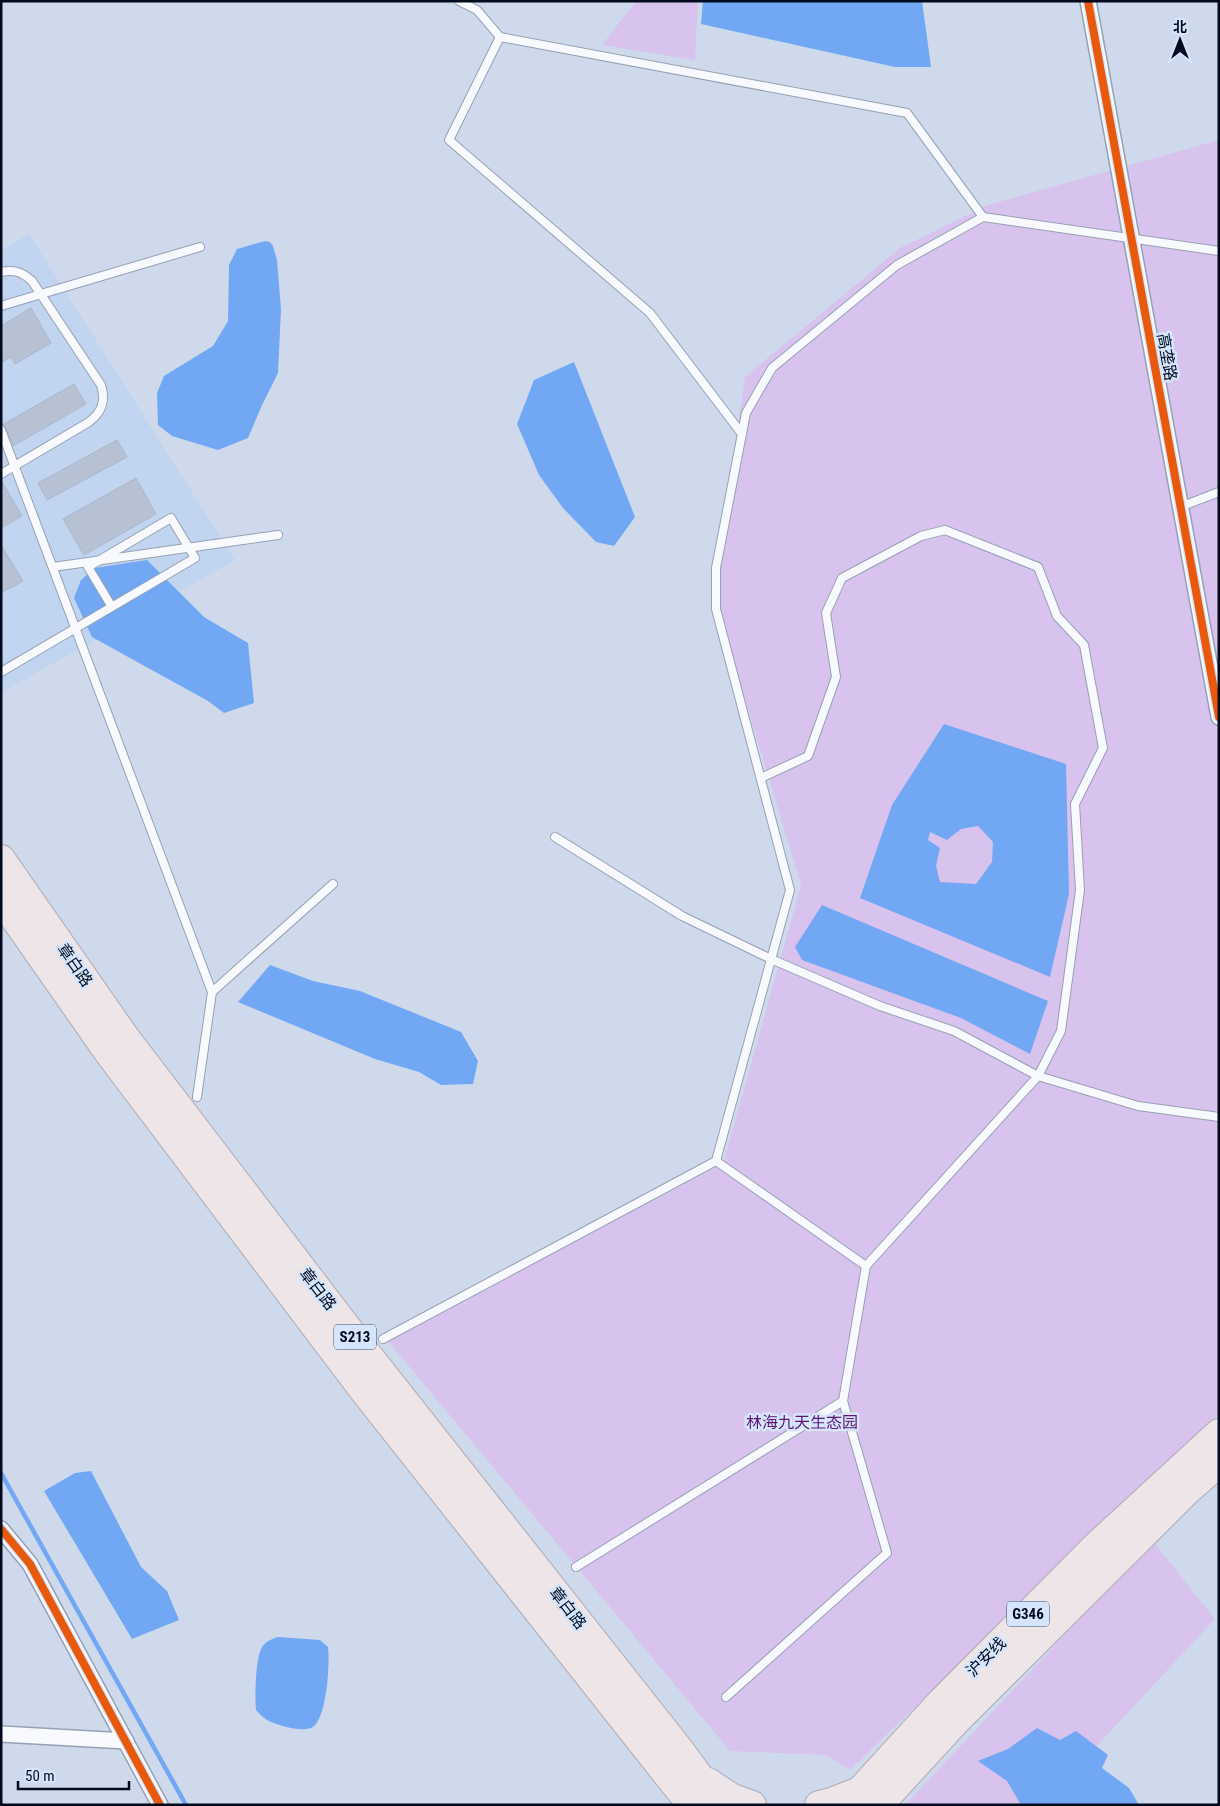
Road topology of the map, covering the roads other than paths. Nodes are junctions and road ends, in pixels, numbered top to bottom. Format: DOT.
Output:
graph roads {
  1 [pos="458,1"];
  2 [pos="1088,1"];
  3 [pos="500,37"];
  4 [pos="983,217"];
  5 [pos="1131,239"];
  6 [pos="200,247"];
  7 [pos="1219,251"];
  8 [pos="1,272"];
  9 [pos="1,306"];
  10 [pos="1,430"];
  11 [pos="742,434"];
  12 [pos="1,474"];
  13 [pos="1219,492"];
  14 [pos="1180,507"];
  15 [pos="278,535"];
  16 [pos="53,567"];
  17 [pos="112,607"];
  18 [pos="1,672"];
  19 [pos="1219,718"];
  20 [pos="761,778"];
  21 [pos="555,837"];
  22 [pos="1,860"];
  23 [pos="333,884"];
  24 [pos="1,899"];
  25 [pos="771,959"];
  26 [pos="212,992"];
  27 [pos="1038,1076"];
  28 [pos="197,1097"];
  29 [pos="1219,1118"];
  30 [pos="716,1161"];
  31 [pos="866,1266"];
  32 [pos="383,1339"];
  33 [pos="843,1402"];
  34 [pos="1219,1433"];
  35 [pos="1219,1463"];
  36 [pos="1,1529"];
  37 [pos="576,1567"];
  38 [pos="726,1697"];
  39 [pos="1,1734"];
  40 [pos="126,1741"];
  41 [pos="686,1787"];
  42 [pos="862,1800"];
  43 [pos="160,1805"];
  44 [pos="692,1805"];
  45 [pos="720,1805"];
  46 [pos="752,1805"];
  47 [pos="819,1805"];
  1 -- 3 [label="lane"];
  2 -- 5 [label="street, 高垄路"];
  3 -- 4 [label="lane"];
  3 -- 11 [label="lane"];
  4 -- 5 [label="lane"];
  4 -- 11 [label="lane"];
  5 -- 7 [label="lane"];
  5 -- 14 [label="street, 高垄路"];
  6 -- 9 [label="lane"];
  8 -- 12 [label="lane"];
  10 -- 16 [label="lane"];
  11 -- 20 [label="lane"];
  13 -- 14 [label="lane"];
  14 -- 19 [label="street, 高垄路"];
  15 -- 16 [label="lane"];
  16 -- 26 [label="lane"];
  17 -- 17 [label="lane"];
  17 -- 18 [label="lane"];
  20 -- 25 [label="lane"];
  20 -- 27 [label="lane"];
  21 -- 25 [label="lane"];
  22 -- 41 [label="highway, 章白路 / S213"];
  23 -- 26 [label="lane"];
  24 -- 41 [label="highway, 章白路 / S213"];
  25 -- 27 [label="lane"];
  25 -- 30 [label="lane"];
  26 -- 28 [label="lane"];
  27 -- 29 [label="lane"];
  27 -- 31 [label="lane"];
  30 -- 31 [label="lane"];
  30 -- 32 [label="lane"];
  31 -- 33 [label="lane"];
  33 -- 37 [label="lane"];
  33 -- 38 [label="lane"];
  34 -- 42 [label="highway, 沪安线 / G346"];
  35 -- 42 [label="highway, 沪安线 / G346"];
  36 -- 40 [label="street"];
  39 -- 40 [label="street"];
  40 -- 43 [label="street"];
  41 -- 44 [label="highway, 章白路 / S213"];
  41 -- 45 [label="highway, 章白路 / S213"];
  41 -- 46 [label="highway"];
  42 -- 47 [label="highway"];
}
